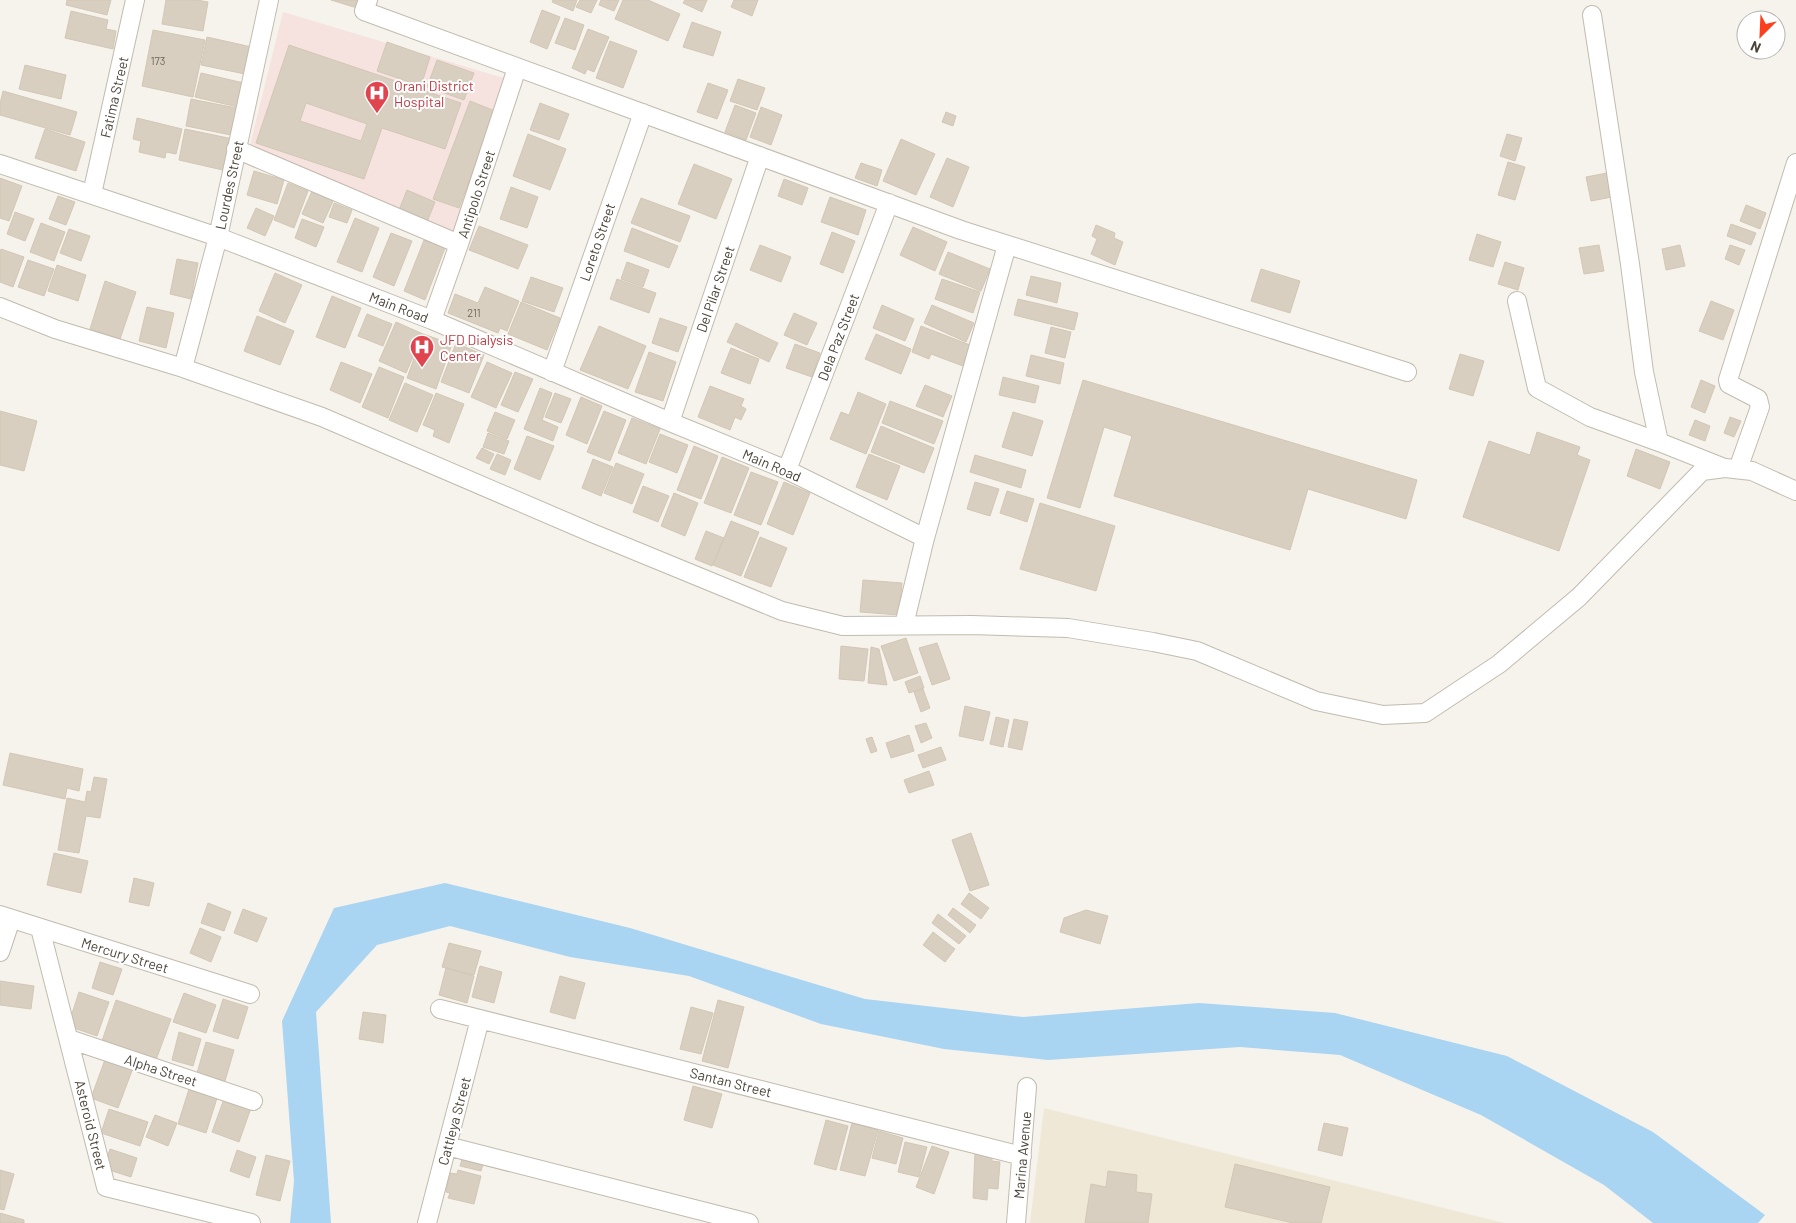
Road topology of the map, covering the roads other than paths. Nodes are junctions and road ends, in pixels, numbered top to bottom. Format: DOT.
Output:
graph roads {
  1 [pos="135,0"];
  2 [pos="269,0"];
  3 [pos="368,0"];
  4 [pos="1592,15"];
  5 [pos="517,68"];
  6 [pos="643,113"];
  7 [pos="236,149"];
  8 [pos="760,156"];
  9 [pos="1796,163"];
  10 [pos="0,164"];
  11 [pos="92,194"];
  12 [pos="889,203"];
  13 [pos="218,237"];
  14 [pos="459,244"];
  15 [pos="1007,245"];
  16 [pos="1517,301"];
  17 [pos="0,307"];
  18 [pos="432,320"];
  19 [pos="184,368"];
  20 [pos="552,372"];
  21 [pos="1407,372"];
  22 [pos="670,422"];
  23 [pos="1658,442"];
  24 [pos="1731,468"];
  25 [pos="787,470"];
  26 [pos="1796,491"];
  27 [pos="925,538"];
  28 [pos="904,625"];
  29 [pos="6,917"];
  30 [pos="40,928"];
  31 [pos="0,952"];
  32 [pos="250,994"];
  33 [pos="440,1009"];
  34 [pos="480,1019"];
  35 [pos="69,1039"];
  36 [pos="1027,1086"];
  37 [pos="253,1101"];
  38 [pos="447,1146"];
  39 [pos="1022,1156"];
  40 [pos="246,1222"];
  41 [pos="427,1223"];
  42 [pos="749,1223"];
  43 [pos="1016,1223"];
  1 -- 11 [label="street, Fatima Street"];
  2 -- 7 [label="street, Lourdes Street"];
  3 -- 5 [label="street"];
  4 -- 23 [label="street"];
  5 -- 6 [label="street"];
  5 -- 14 [label="street, Antipolo Street"];
  6 -- 8 [label="street"];
  6 -- 20 [label="street, Loreto Street"];
  7 -- 13 [label="street, Lourdes Street"];
  7 -- 14 [label="street"];
  8 -- 12 [label="street"];
  8 -- 22 [label="street, Del Pilar Street"];
  9 -- 24 [label="street"];
  10 -- 11 [label="street, Main Road"];
  11 -- 13 [label="street, Main Road"];
  12 -- 15 [label="street"];
  12 -- 25 [label="street, Dela Paz Street"];
  13 -- 18 [label="street, Main Road"];
  13 -- 19 [label="street, Lourdes Street"];
  14 -- 18 [label="street, Antipolo Street"];
  15 -- 21 [label="street"];
  15 -- 27 [label="street"];
  16 -- 23 [label="street"];
  17 -- 19 [label="street"];
  18 -- 20 [label="street, Main Road"];
  19 -- 28 [label="street"];
  20 -- 22 [label="street, Main Road"];
  22 -- 25 [label="street, Main Road"];
  23 -- 24 [label="street"];
  24 -- 26 [label="street"];
  24 -- 28 [label="street"];
  25 -- 27 [label="street, Main Road"];
  27 -- 28 [label="street"];
  29 -- 30 [label="street, Mercury Street"];
  29 -- 31 [label="street"];
  30 -- 32 [label="street, Mercury Street"];
  30 -- 35 [label="street, Asteroid Street"];
  33 -- 34 [label="street, Santan Street"];
  34 -- 38 [label="street, Cattleya Street"];
  34 -- 39 [label="street, Santan Street"];
  35 -- 37 [label="street, Alpha Street"];
  35 -- 40 [label="street, Asteroid Street"];
  36 -- 39 [label="street, Marina Avenue"];
  38 -- 41 [label="street, Cattleya Street"];
  38 -- 42 [label="street"];
  39 -- 43 [label="street, Marina Avenue"];
}
